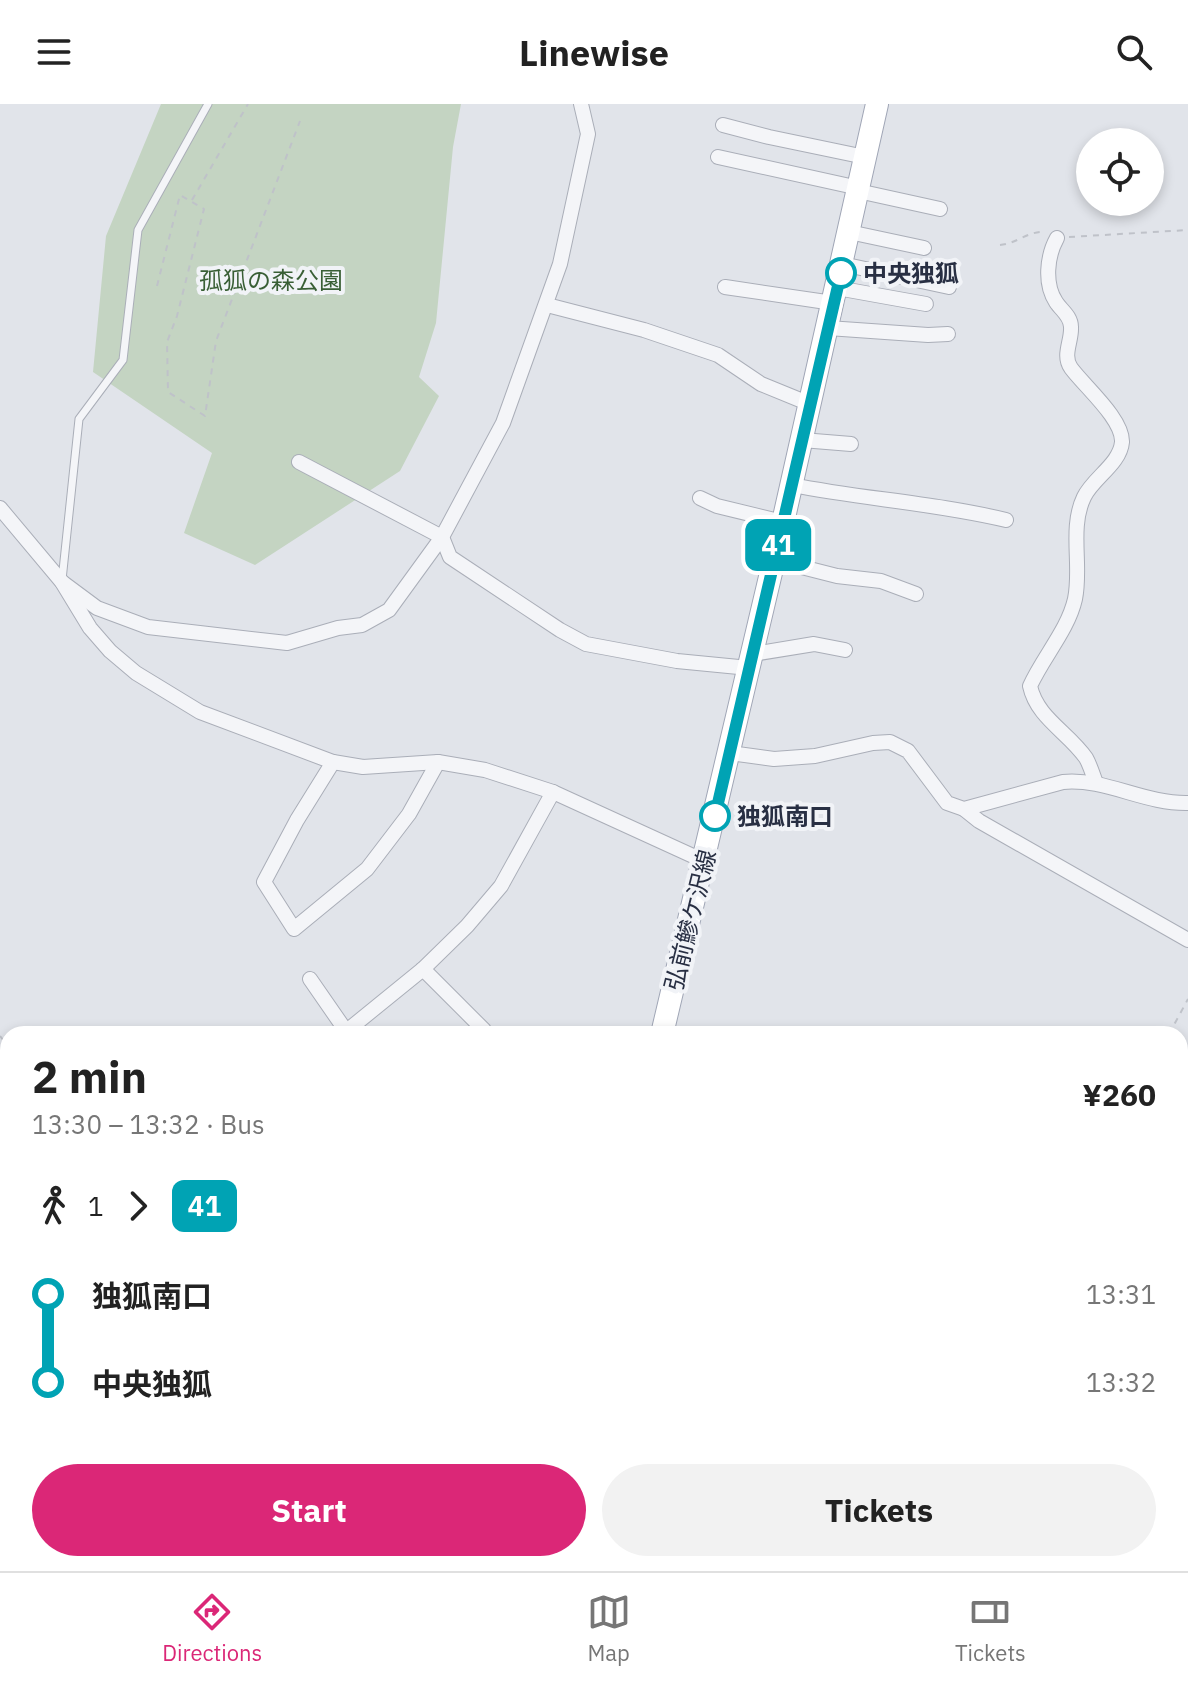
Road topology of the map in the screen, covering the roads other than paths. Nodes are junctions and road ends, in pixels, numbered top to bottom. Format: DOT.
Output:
graph roads {
  1 [pos="208,104"];
  2 [pos="581,104"];
  3 [pos="876,104"];
  4 [pos="723,125"];
  5 [pos="718,157"];
  6 [pos="865,157"];
  7 [pos="859,190"];
  8 [pos="940,209"];
  9 [pos="849,232"];
  10 [pos="1057,238"];
  11 [pos="924,248"];
  12 [pos="842,264"];
  13 [pos="725,287"];
  14 [pos="949,287"];
  15 [pos="835,295"];
  16 [pos="926,304"];
  17 [pos="547,305"];
  18 [pos="828,328"];
  19 [pos="948,334"];
  20 [pos="810,404"];
  21 [pos="802,440"];
  22 [pos="851,444"];
  23 [pos="299,462"];
  24 [pos="792,485"];
  25 [pos="700,498"];
  26 [pos="0,508"];
  27 [pos="1006,520"];
  28 [pos="783,522"];
  29 [pos="442,537"];
  30 [pos="774,560"];
  31 [pos="62,582"];
  32 [pos="916,594"];
  33 [pos="845,650"];
  34 [pos="751,661"];
  35 [pos="730,753"];
  36 [pos="333,762"];
  37 [pos="438,762"];
  38 [pos="1096,783"];
  39 [pos="553,792"];
  40 [pos="1188,803"];
  41 [pos="964,809"];
  42 [pos="704,861"];
  43 [pos="1188,940"];
  44 [pos="423,969"];
  45 [pos="310,979"];
  46 [pos="340,1026"];
  47 [pos="352,1026"];
  48 [pos="480,1026"];
  49 [pos="664,1026"];
  1 -- 31 [label="lane"];
  2 -- 17 [label="street"];
  3 -- 6 [label="main road, 弘前鰺ケ沢線"];
  4 -- 6 [label="street"];
  5 -- 7 [label="street"];
  6 -- 7 [label="main road, 弘前鰺ケ沢線"];
  7 -- 8 [label="street"];
  7 -- 9 [label="main road, 弘前鰺ケ沢線"];
  9 -- 11 [label="street"];
  9 -- 12 [label="main road, 弘前鰺ケ沢線"];
  10 -- 38 [label="street"];
  12 -- 14 [label="street"];
  12 -- 15 [label="main road, 弘前鰺ケ沢線"];
  13 -- 15 [label="street"];
  15 -- 16 [label="street"];
  15 -- 18 [label="main road, 弘前鰺ケ沢線"];
  17 -- 20 [label="street"];
  17 -- 29 [label="street"];
  18 -- 19 [label="street"];
  18 -- 20 [label="main road, 弘前鰺ケ沢線"];
  20 -- 21 [label="main road, 弘前鰺ケ沢線"];
  21 -- 22 [label="street"];
  21 -- 24 [label="main road, 弘前鰺ケ沢線"];
  23 -- 29 [label="street"];
  24 -- 27 [label="street"];
  24 -- 28 [label="main road, 弘前鰺ケ沢線"];
  25 -- 28 [label="street"];
  26 -- 31 [label="street"];
  28 -- 30 [label="main road, 弘前鰺ケ沢線"];
  29 -- 31 [label="street"];
  29 -- 34 [label="street"];
  30 -- 32 [label="street"];
  30 -- 34 [label="main road, 弘前鰺ケ沢線"];
  31 -- 36 [label="street"];
  33 -- 34 [label="street"];
  34 -- 35 [label="main road, 弘前鰺ケ沢線"];
  35 -- 41 [label="street"];
  35 -- 42 [label="main road, 弘前鰺ケ沢線"];
  36 -- 37 [label="street"];
  36 -- 37 [label="street"];
  37 -- 39 [label="street"];
  38 -- 40 [label="street"];
  38 -- 41 [label="street"];
  39 -- 42 [label="street"];
  39 -- 44 [label="street"];
  41 -- 43 [label="street"];
  42 -- 49 [label="main road, 弘前鰺ケ沢線"];
  44 -- 47 [label="street"];
  44 -- 48 [label="street"];
  45 -- 46 [label="street"];
}
